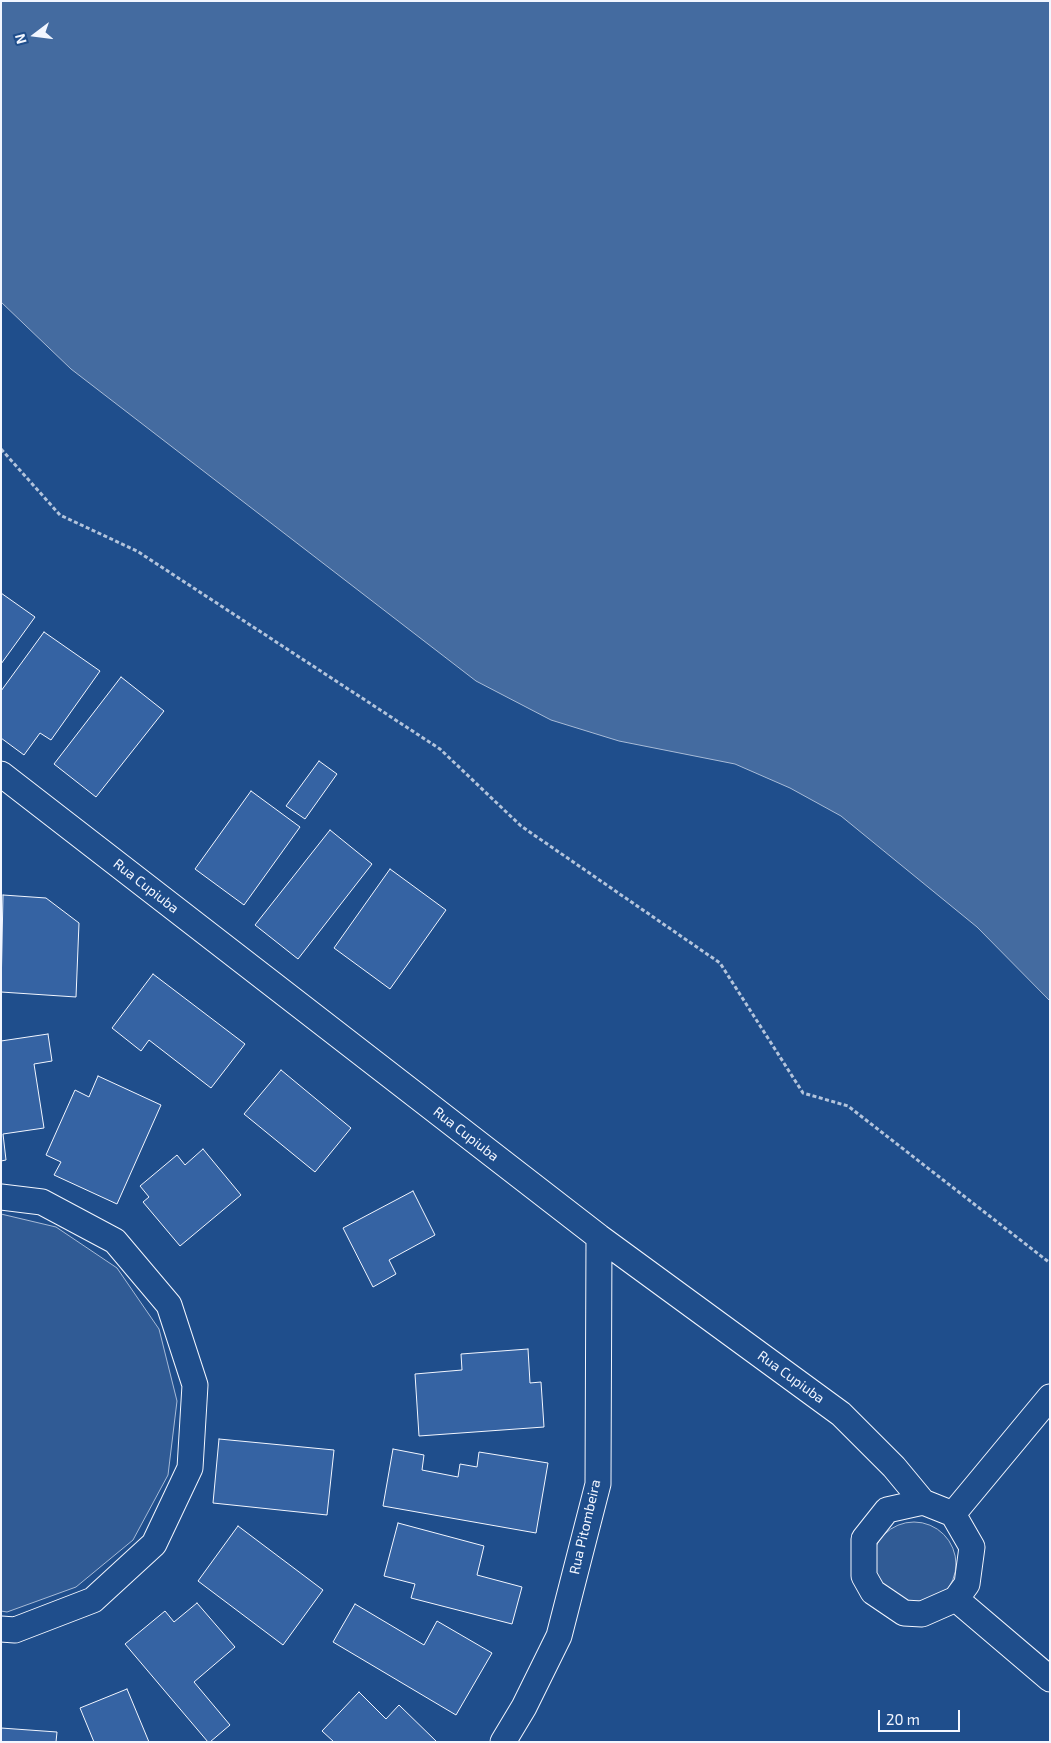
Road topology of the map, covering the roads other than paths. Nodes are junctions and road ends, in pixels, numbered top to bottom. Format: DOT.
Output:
graph roads {
  1 [pos="1,774"];
  2 [pos="26,794"];
  3 [pos="1,796"];
  4 [pos="1,1197"];
  5 [pos="599,1237"];
  6 [pos="1050,1397"];
  7 [pos="923,1502"];
  8 [pos="952,1514"];
  9 [pos="956,1599"];
  10 [pos="1,1630"];
  11 [pos="1050,1680"];
  12 [pos="503,1742"];
  1 -- 2 [label="street, Rua Cupiuba"];
  2 -- 3 [label="street"];
  2 -- 5 [label="street, Rua Cupiuba"];
  4 -- 10 [label="street"];
  5 -- 7 [label="street, Rua Cupiuba"];
  5 -- 12 [label="street, Rua Pitombeira"];
  6 -- 8 [label="street"];
  7 -- 8 [label="street"];
  7 -- 9 [label="street"];
  8 -- 9 [label="street"];
  9 -- 11 [label="street"];
}
